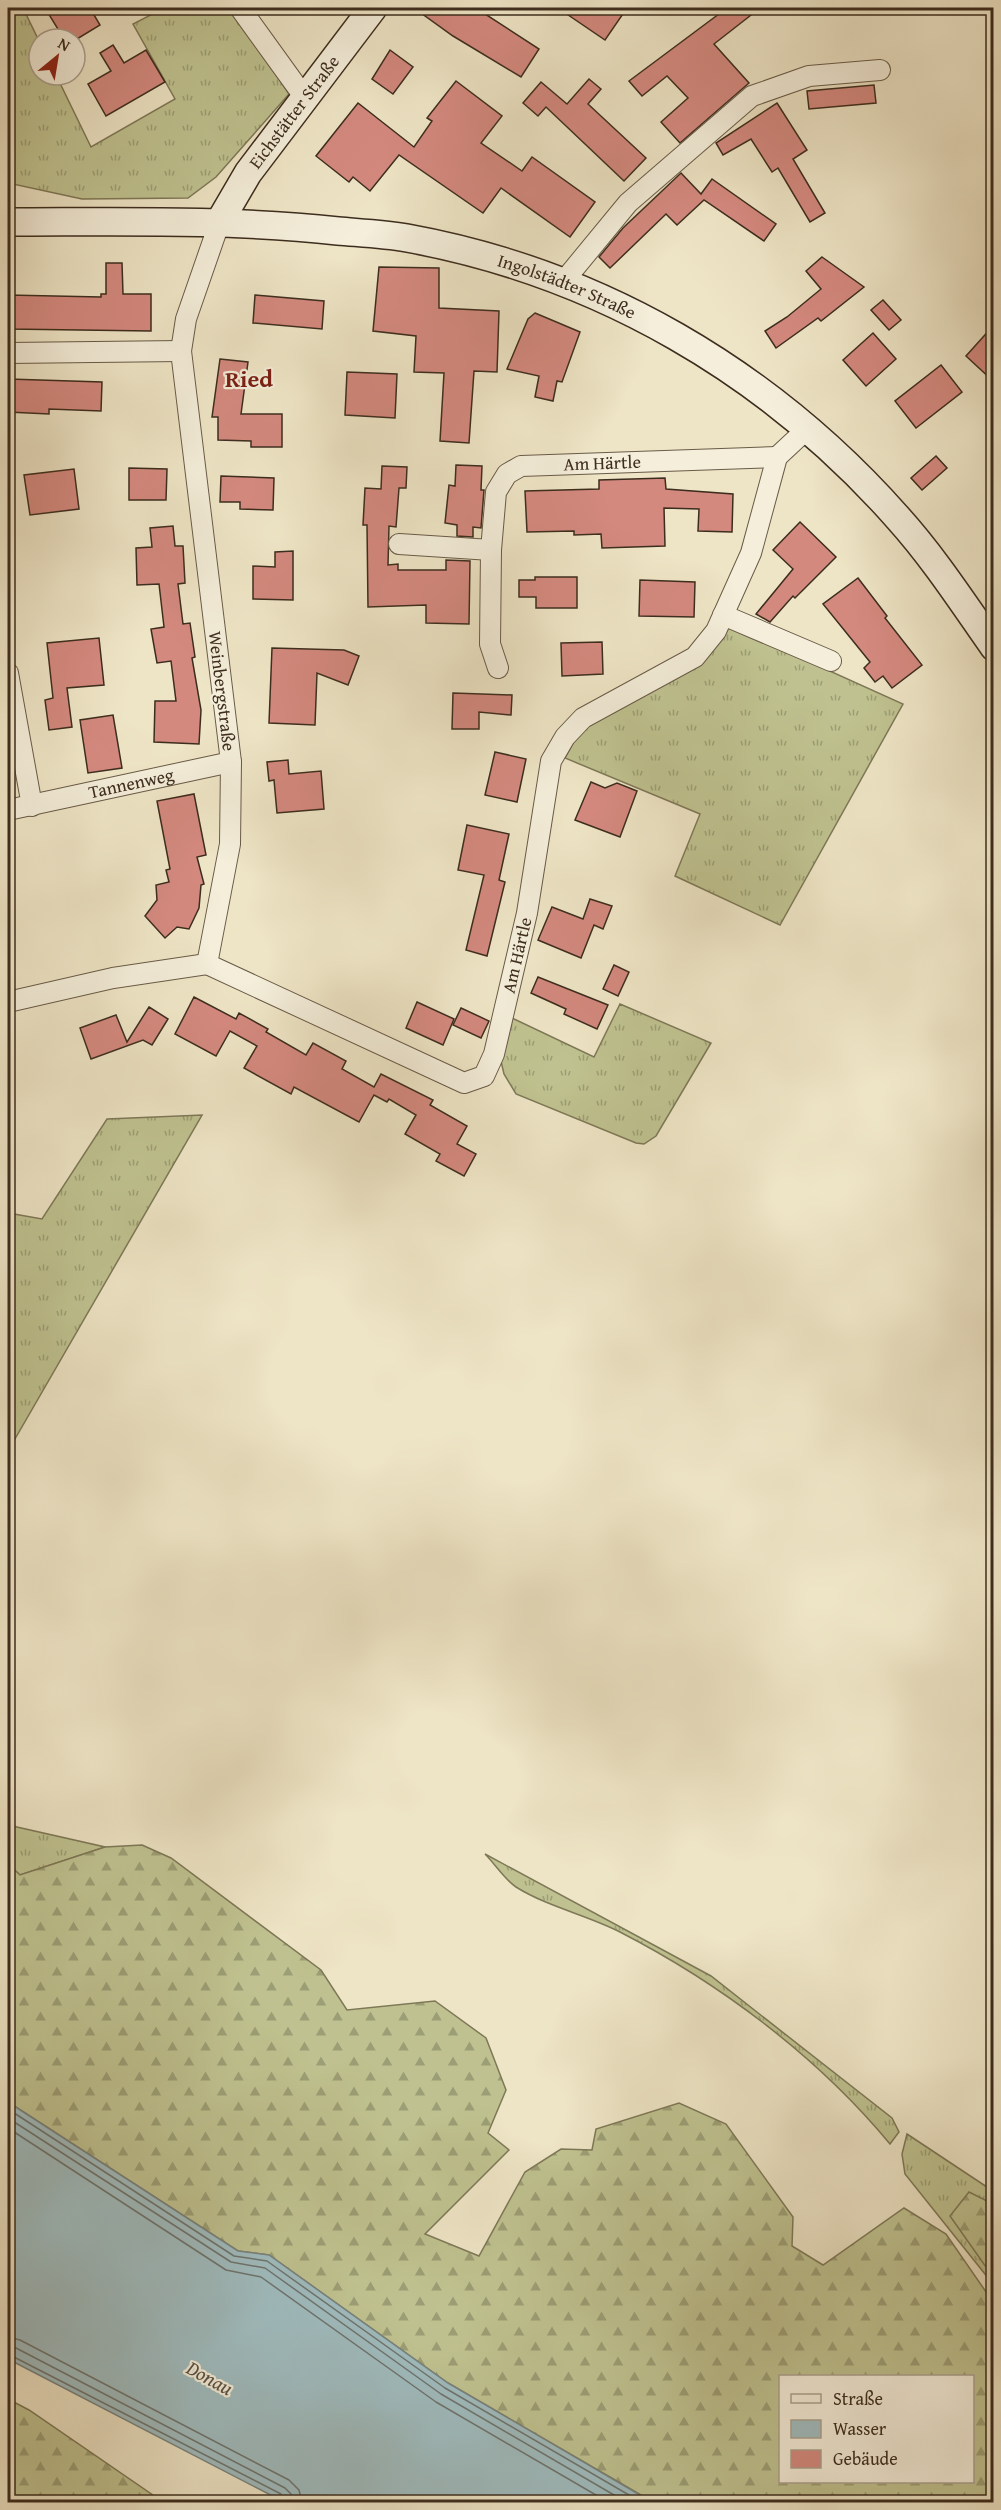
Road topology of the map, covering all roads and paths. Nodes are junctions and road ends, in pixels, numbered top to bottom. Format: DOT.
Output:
graph roads {
  1 [pos="240,8"];
  2 [pos="373,8"];
  3 [pos="880,70"];
  4 [pos="305,98"];
  5 [pos="220,221"];
  6 [pos="8,222"];
  7 [pos="563,282"];
  8 [pos="181,351"];
  9 [pos="8,353"];
  10 [pos="807,429"];
  11 [pos="777,457"];
  12 [pos="399,544"];
  13 [pos="491,550"];
  14 [pos="723,615"];
  15 [pos="993,646"];
  16 [pos="831,661"];
  17 [pos="498,668"];
  18 [pos="8,673"];
  19 [pos="231,762"];
  20 [pos="32,806"];
  21 [pos="8,810"];
  22 [pos="207,964"];
  23 [pos="8,1002"];
  1 -- 4 [label="street"];
  2 -- 4 [label="main road, Eichstätter Straße"];
  3 -- 7 [label="street"];
  4 -- 5 [label="main road, Eichstätter Straße"];
  5 -- 6 [label="main road, Ingolstädter Straße"];
  5 -- 7 [label="main road, Ingolstädter Straße"];
  5 -- 8 [label="street, Weinbergstraße"];
  7 -- 10 [label="main road, Ingolstädter Straße"];
  8 -- 9 [label="street"];
  8 -- 19 [label="street, Weinbergstraße"];
  10 -- 11 [label="street"];
  10 -- 15 [label="main road, Ingolstädter Straße"];
  11 -- 13 [label="street, Am Härtle"];
  11 -- 14 [label="street, Am Härtle"];
  12 -- 13 [label="street"];
  13 -- 17 [label="street, Am Härtle"];
  14 -- 16 [label="street"];
  14 -- 22 [label="street, Am Härtle"];
  18 -- 20 [label="street"];
  19 -- 20 [label="street, Tannenweg"];
  19 -- 22 [label="street, Weinbergstraße"];
  20 -- 21 [label="street, Tannenweg"];
  22 -- 23 [label="street"];
}
